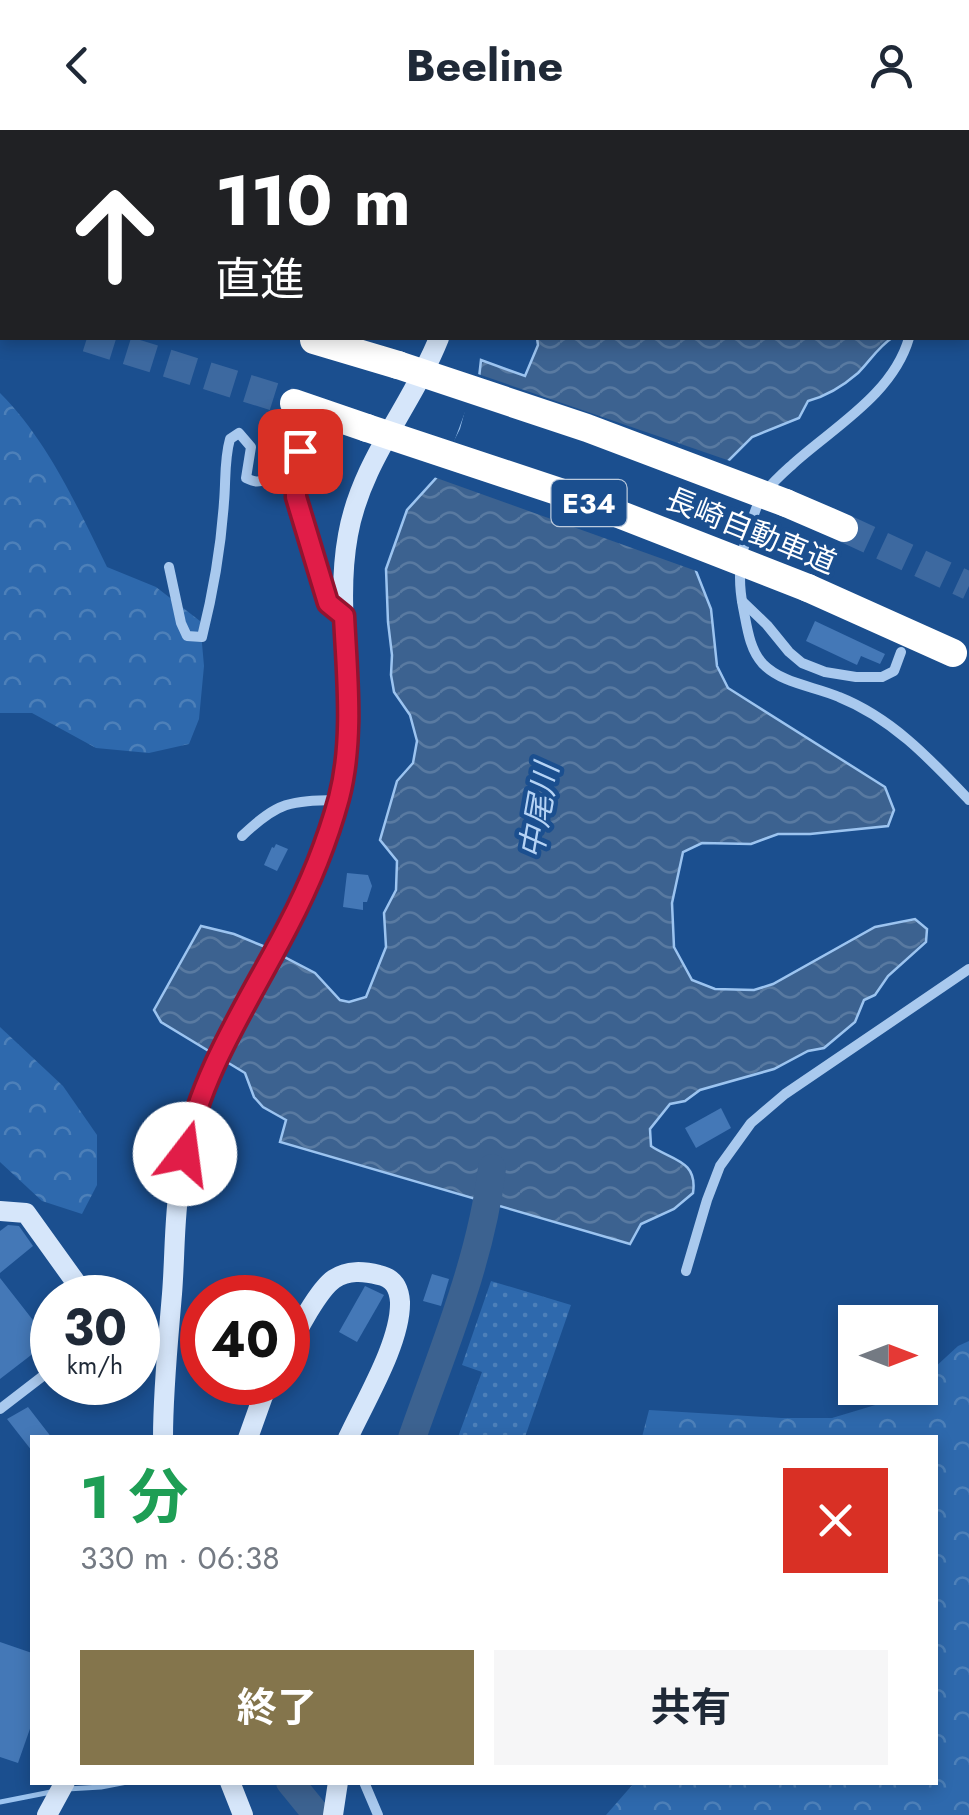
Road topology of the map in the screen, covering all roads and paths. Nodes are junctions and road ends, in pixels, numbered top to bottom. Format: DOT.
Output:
graph roads {
  1 [pos="314,340"];
  2 [pos="438,340"];
  3 [pos="908,342"];
  4 [pos="294,403"];
  5 [pos="844,528"];
  6 [pos="168,567"];
  7 [pos="742,600"];
  8 [pos="344,616"];
  9 [pos="901,652"];
  10 [pos="952,653"];
  11 [pos="338,800"];
  12 [pos="969,800"];
  13 [pos="242,836"];
  14 [pos="969,969"];
  15 [pos="0,1211"];
  16 [pos="686,1271"];
  17 [pos="71,1275"];
  18 [pos="310,1311"];
  19 [pos="30,1386"];
  20 [pos="260,1405"];
  21 [pos="0,1409"];
  22 [pos="163,1435"];
  23 [pos="249,1435"];
  24 [pos="349,1435"];
  25 [pos="63,1785"];
  26 [pos="231,1785"];
  27 [pos="365,1785"];
  28 [pos="47,1815"];
  29 [pos="242,1815"];
  30 [pos="378,1815"];
  1 -- 5 [label="highway, 長崎自動車道 / E34, bridge"];
  2 -- 8 [label="street"];
  3 -- 7 [label="street"];
  4 -- 10 [label="highway, 長崎自動車道 / E34, bridge"];
  6 -- 8 [label="street"];
  7 -- 9 [label="street"];
  7 -- 12 [label="street"];
  8 -- 11 [label="street"];
  11 -- 13 [label="street"];
  11 -- 22 [label="street"];
  14 -- 16 [label="street"];
  15 -- 17 [label="street"];
  18 -- 24 [label="street"];
  19 -- 21 [label="street"];
  20 -- 23 [label="street"];
  25 -- 28 [label="street"];
  26 -- 29 [label="street"];
  27 -- 30 [label="street"];
}
